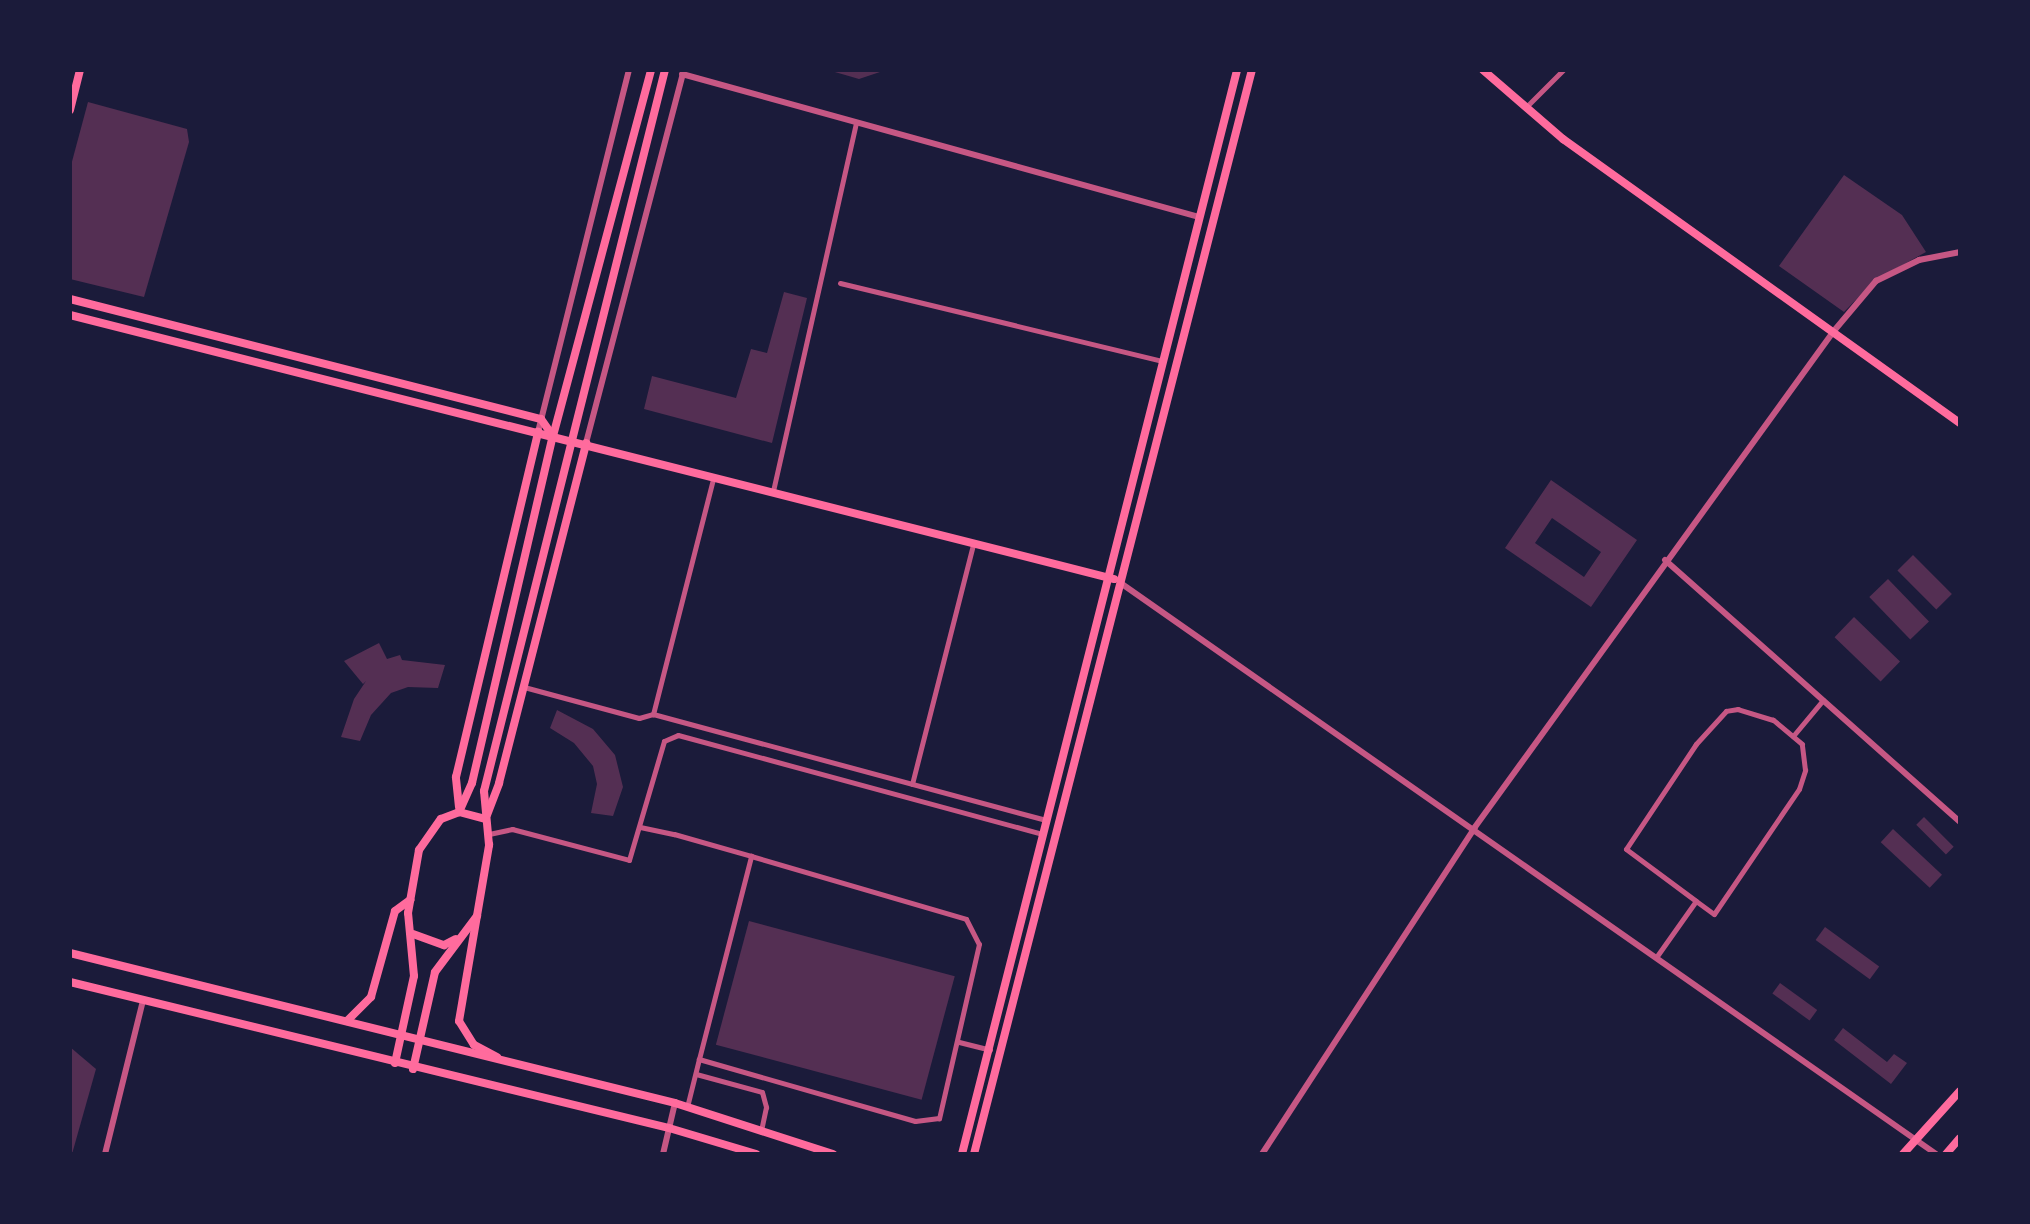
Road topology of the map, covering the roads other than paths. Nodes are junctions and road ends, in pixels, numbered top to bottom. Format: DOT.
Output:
graph roads {
  1 [pos="80,70"];
  2 [pos="629,70"];
  3 [pos="651,70"];
  4 [pos="665,70"];
  5 [pos="1236,70"];
  6 [pos="1252,70"];
  7 [pos="1483,70"];
  8 [pos="1563,70"];
  9 [pos="683,72"];
  10 [pos="70,110"];
  11 [pos="1524,110"];
  12 [pos="856,122"];
  13 [pos="1199,217"];
  14 [pos="1960,252"];
  15 [pos="840,284"];
  16 [pos="70,299"];
  17 [pos="70,315"];
  18 [pos="1833,332"];
  19 [pos="1163,361"];
  20 [pos="541,420"];
  21 [pos="1960,423"];
  22 [pos="537,433"];
  23 [pos="553,436"];
  24 [pos="569,439"];
  25 [pos="586,443"];
  26 [pos="714,476"];
  27 [pos="773,491"];
  28 [pos="974,542"];
  29 [pos="1666,560"];
  30 [pos="1110,577"];
  31 [pos="1122,584"];
  32 [pos="524,687"];
  33 [pos="1824,700"];
  34 [pos="654,714"];
  35 [pos="1793,736"];
  36 [pos="912,784"];
  37 [pos="459,812"];
  38 [pos="485,819"];
  39 [pos="1048,821"];
  40 [pos="1960,822"];
  41 [pos="640,827"];
  42 [pos="1475,827"];
  43 [pos="489,834"];
  44 [pos="1044,834"];
  45 [pos="750,856"];
  46 [pos="410,900"];
  47 [pos="1696,901"];
  48 [pos="480,913"];
  49 [pos="413,934"];
  50 [pos="460,937"];
  51 [pos="70,953"];
  52 [pos="1658,956"];
  53 [pos="70,982"];
  54 [pos="143,1000"];
  55 [pos="347,1021"];
  56 [pos="398,1031"];
  57 [pos="417,1038"];
  58 [pos="959,1042"];
  59 [pos="990,1050"];
  60 [pos="699,1059"];
  61 [pos="506,1062"];
  62 [pos="395,1063"];
  63 [pos="414,1069"];
  64 [pos="696,1074"];
  65 [pos="1960,1091"];
  66 [pos="674,1103"];
  67 [pos="688,1107"];
  68 [pos="669,1128"];
  69 [pos="762,1131"];
  70 [pos="1960,1138"];
  71 [pos="1916,1139"];
  72 [pos="105,1154"];
  73 [pos="663,1154"];
  74 [pos="756,1154"];
  75 [pos="833,1154"];
  76 [pos="962,1154"];
  77 [pos="974,1154"];
  78 [pos="1262,1154"];
  79 [pos="1903,1154"];
  80 [pos="1936,1154"];
  81 [pos="1946,1154"];
  1 -- 10 [label="main road"];
  2 -- 20 [label="street"];
  3 -- 23 [label="main road"];
  4 -- 24 [label="main road"];
  5 -- 13 [label="main road"];
  6 -- 31 [label="main road"];
  7 -- 11 [label="main road"];
  8 -- 11 [label="street"];
  9 -- 12 [label="street"];
  9 -- 25 [label="street"];
  11 -- 18 [label="main road"];
  12 -- 13 [label="street"];
  12 -- 27 [label="street"];
  13 -- 19 [label="main road"];
  14 -- 18 [label="street"];
  15 -- 19 [label="street"];
  16 -- 20 [label="main road"];
  17 -- 22 [label="main road"];
  18 -- 21 [label="main road"];
  18 -- 29 [label="street"];
  19 -- 30 [label="main road"];
  20 -- 22 [label="street"];
  20 -- 23 [label="main road"];
  22 -- 23 [label="main road"];
  22 -- 37 [label="main road"];
  23 -- 24 [label="main road"];
  23 -- 37 [label="main road"];
  24 -- 25 [label="main road"];
  24 -- 38 [label="main road"];
  25 -- 26 [label="main road"];
  25 -- 32 [label="main road"];
  26 -- 27 [label="main road"];
  26 -- 34 [label="street"];
  27 -- 28 [label="main road"];
  28 -- 30 [label="main road"];
  28 -- 36 [label="street"];
  29 -- 33 [label="street"];
  29 -- 42 [label="street"];
  30 -- 31 [label="main road"];
  30 -- 39 [label="main road"];
  31 -- 42 [label="street"];
  31 -- 77 [label="main road"];
  32 -- 34 [label="street"];
  32 -- 38 [label="main road"];
  33 -- 35 [label="street"];
  33 -- 40 [label="street"];
  34 -- 36 [label="street"];
  35 -- 47 [label="street"];
  35 -- 47 [label="street"];
  36 -- 39 [label="street"];
  37 -- 38 [label="main road"];
  37 -- 46 [label="main road"];
  38 -- 43 [label="main road"];
  39 -- 44 [label="main road"];
  41 -- 43 [label="street"];
  41 -- 44 [label="street"];
  41 -- 45 [label="street"];
  42 -- 52 [label="street"];
  42 -- 78 [label="street"];
  43 -- 48 [label="main road"];
  44 -- 59 [label="main road"];
  45 -- 58 [label="street"];
  45 -- 60 [label="street"];
  46 -- 49 [label="main road"];
  46 -- 55 [label="main road"];
  47 -- 52 [label="street"];
  48 -- 50 [label="main road"];
  48 -- 61 [label="main road"];
  49 -- 50 [label="main road"];
  49 -- 56 [label="main road"];
  50 -- 57 [label="main road"];
  51 -- 55 [label="main road"];
  52 -- 71 [label="street"];
  53 -- 54 [label="main road"];
  54 -- 62 [label="main road"];
  54 -- 72 [label="street"];
  55 -- 56 [label="main road"];
  56 -- 57 [label="main road"];
  56 -- 62 [label="main road"];
  57 -- 61 [label="main road"];
  57 -- 63 [label="main road"];
  58 -- 59 [label="street"];
  58 -- 60 [label="street"];
  59 -- 76 [label="main road"];
  60 -- 64 [label="street"];
  61 -- 66 [label="main road"];
  62 -- 63 [label="main road"];
  63 -- 68 [label="main road"];
  64 -- 67 [label="street"];
  64 -- 69 [label="street"];
  65 -- 71 [label="main road"];
  66 -- 67 [label="main road"];
  66 -- 68 [label="street"];
  67 -- 69 [label="main road"];
  68 -- 73 [label="street"];
  68 -- 74 [label="main road"];
  69 -- 75 [label="main road"];
  70 -- 81 [label="main road"];
  71 -- 79 [label="main road"];
  71 -- 80 [label="street"];
}
